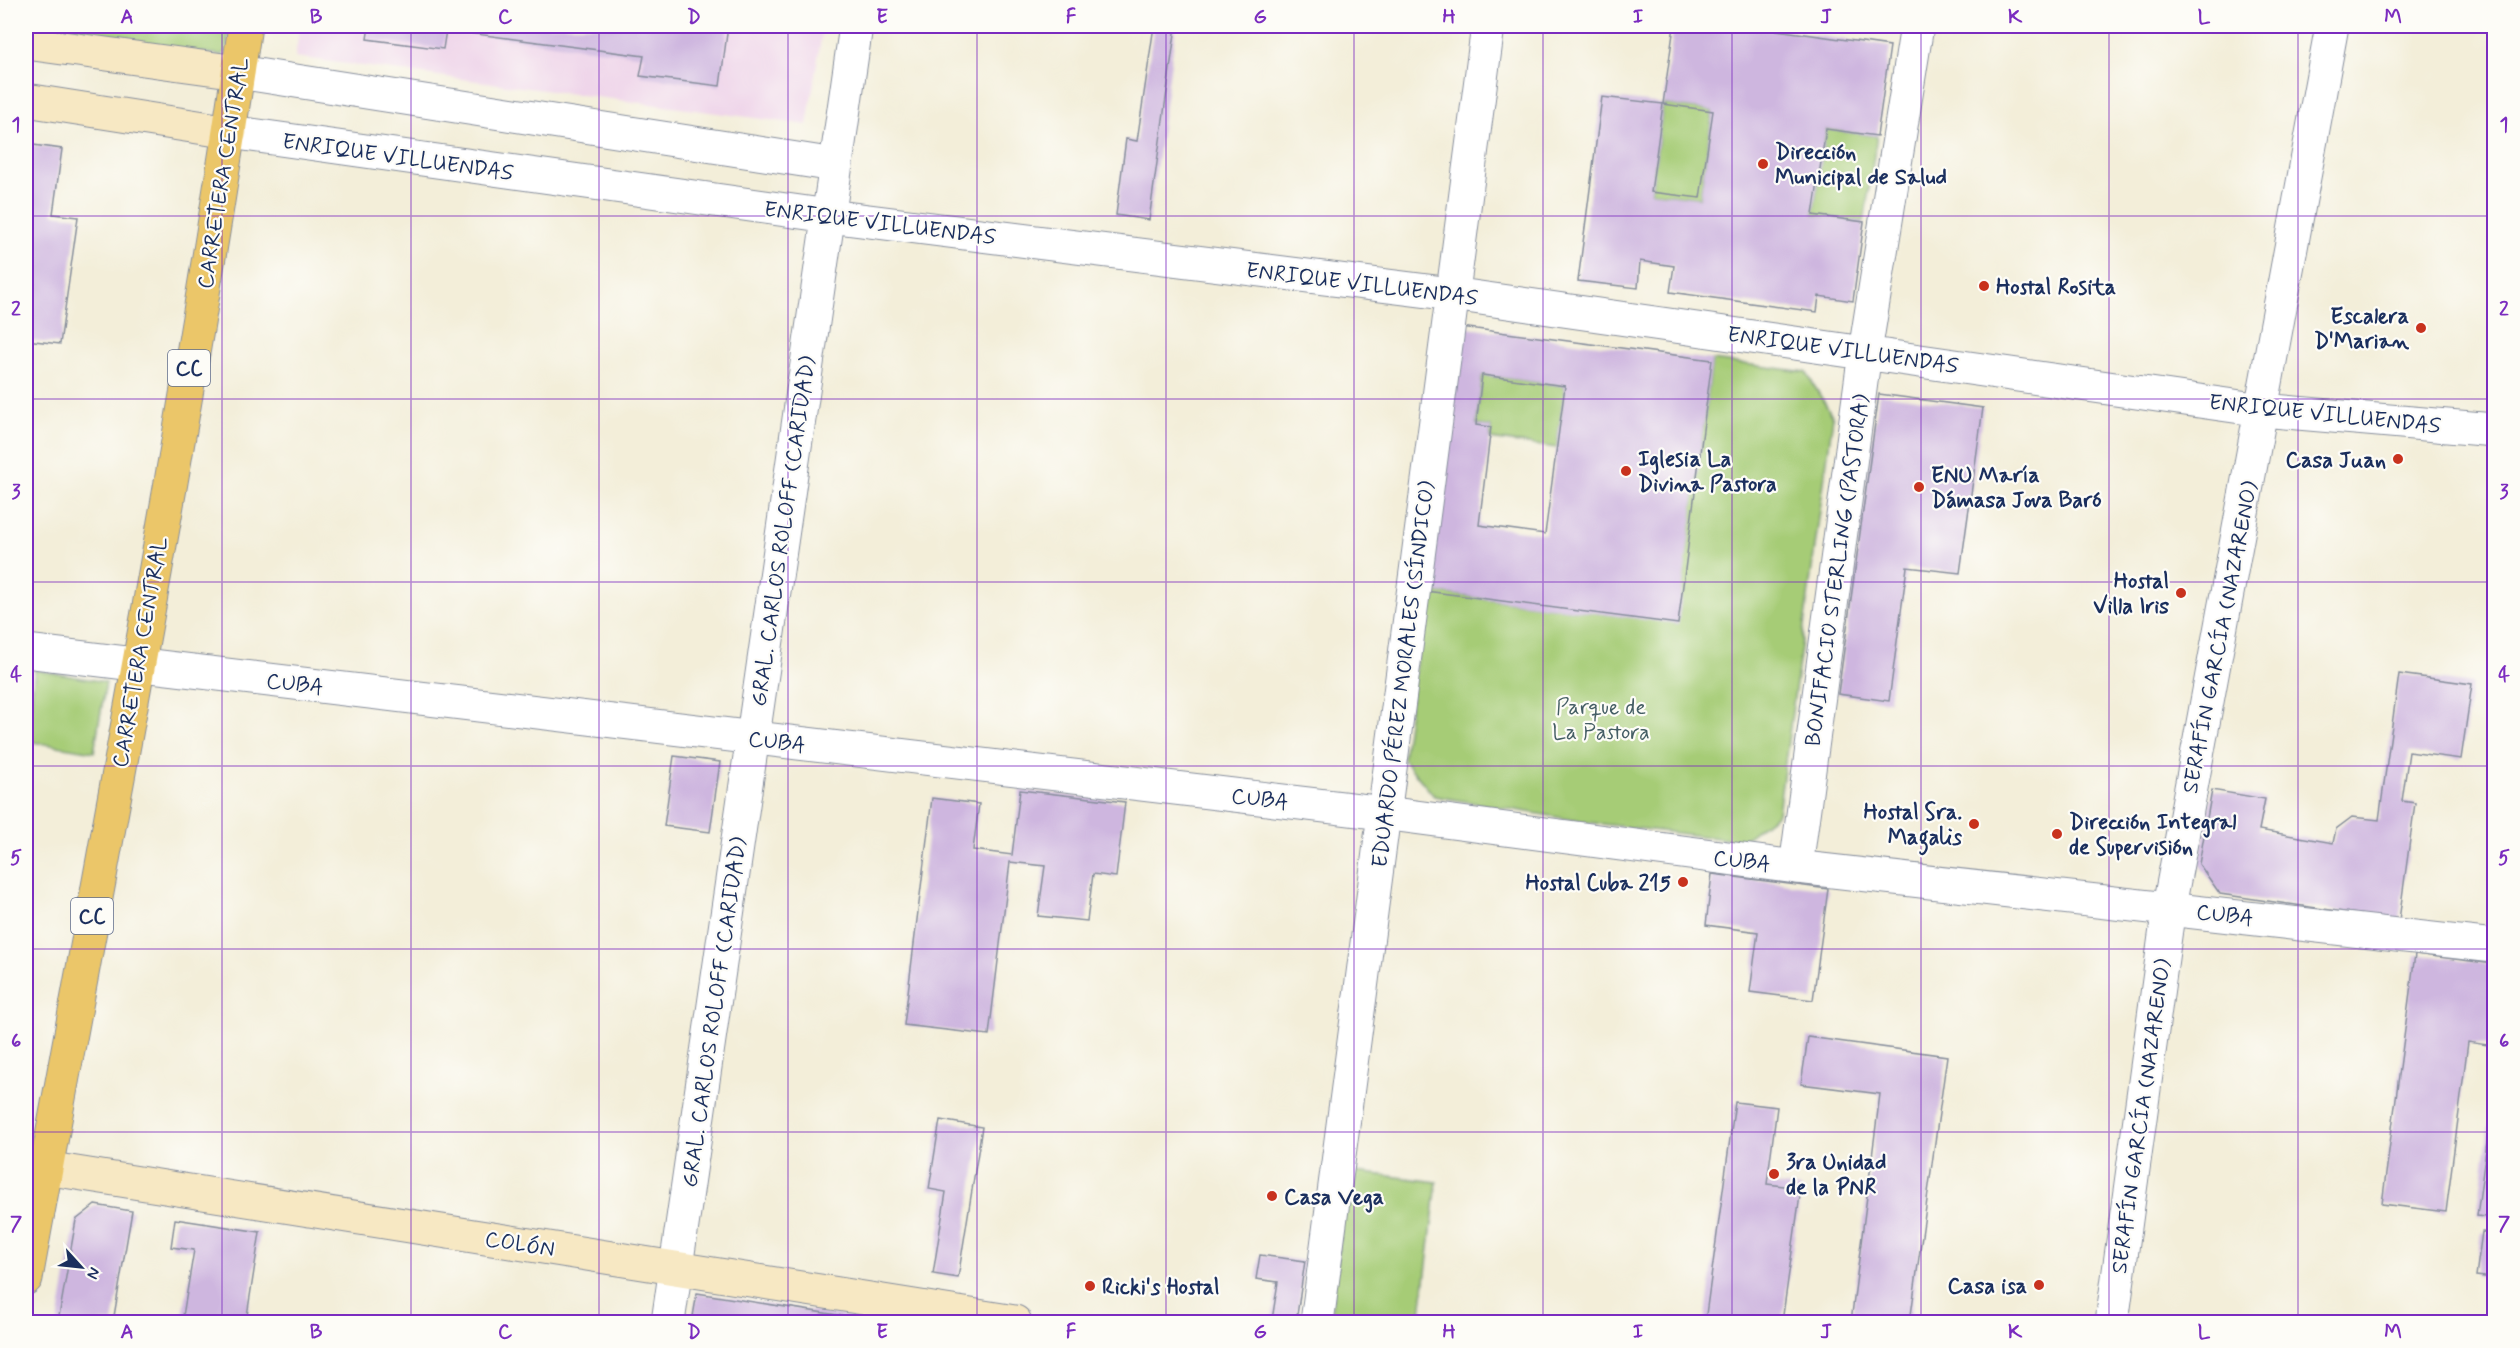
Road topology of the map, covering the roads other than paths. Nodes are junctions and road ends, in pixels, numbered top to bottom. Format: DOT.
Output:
graph roads {
  1 [pos="245,26"];
  2 [pos="856,26"];
  3 [pos="1488,26"];
  4 [pos="1917,26"];
  5 [pos="2332,26"];
  6 [pos="26,43"];
  7 [pos="238,72"];
  8 [pos="26,100"];
  9 [pos="230,132"];
  10 [pos="835,165"];
  11 [pos="828,216"];
  12 [pos="1452,294"];
  13 [pos="1865,352"];
  14 [pos="2262,410"];
  15 [pos="2494,430"];
  16 [pos="26,651"];
  17 [pos="138,664"];
  18 [pos="753,738"];
  19 [pos="1384,813"];
  20 [pos="1796,867"];
  21 [pos="2169,907"];
  22 [pos="2494,946"];
  23 [pos="35,1167"];
  24 [pos="676,1268"];
  25 [pos="26,1278"];
  26 [pos="668,1323"];
  27 [pos="1015,1323"];
  28 [pos="1317,1323"];
  29 [pos="2112,1323"];
  1 -- 7 [label="main road, CARRETERA CENTRAL / CC"];
  2 -- 10 [label="street, GRAL. CARLOS ROLOFF (CARIDAD)"];
  3 -- 12 [label="street, EDUARDO PÉREZ MORALES (SÍNDICO)"];
  4 -- 13 [label="street, BONIFACIO STERLING (PASTORA)"];
  5 -- 14 [label="street, SERAFÍN GARCÍA (NAZARENO)"];
  6 -- 7 [label="main road"];
  7 -- 9 [label="main road, CARRETERA CENTRAL / CC"];
  7 -- 10 [label="street"];
  8 -- 9 [label="main road"];
  9 -- 11 [label="street, ENRIQUE VILLUENDAS"];
  9 -- 17 [label="main road, CARRETERA CENTRAL / CC"];
  10 -- 11 [label="street, GRAL. CARLOS ROLOFF (CARIDAD)"];
  11 -- 12 [label="street, ENRIQUE VILLUENDAS"];
  11 -- 18 [label="street, GRAL. CARLOS ROLOFF (CARIDAD)"];
  12 -- 13 [label="street, ENRIQUE VILLUENDAS"];
  12 -- 19 [label="street, EDUARDO PÉREZ MORALES (SÍNDICO)"];
  13 -- 14 [label="street, ENRIQUE VILLUENDAS"];
  13 -- 20 [label="street, BONIFACIO STERLING (PASTORA)"];
  14 -- 15 [label="street, ENRIQUE VILLUENDAS"];
  14 -- 21 [label="street, SERAFÍN GARCÍA (NAZARENO)"];
  16 -- 17 [label="street, CUBA"];
  17 -- 18 [label="street, CUBA"];
  17 -- 23 [label="main road, CARRETERA CENTRAL / CC"];
  18 -- 19 [label="street, CUBA"];
  18 -- 24 [label="street, GRAL. CARLOS ROLOFF (CARIDAD)"];
  19 -- 20 [label="street, CUBA"];
  19 -- 28 [label="street, EDUARDO PÉREZ MORALES (SÍNDICO)"];
  20 -- 21 [label="street, CUBA"];
  21 -- 22 [label="street, CUBA"];
  21 -- 29 [label="street, SERAFÍN GARCÍA (NAZARENO)"];
  23 -- 24 [label="main road, COLÓN"];
  23 -- 25 [label="main road, CARRETERA CENTRAL / CC"];
  24 -- 26 [label="street, GRAL. CARLOS ROLOFF (CARIDAD)"];
  24 -- 27 [label="main road, COLÓN"];
}
